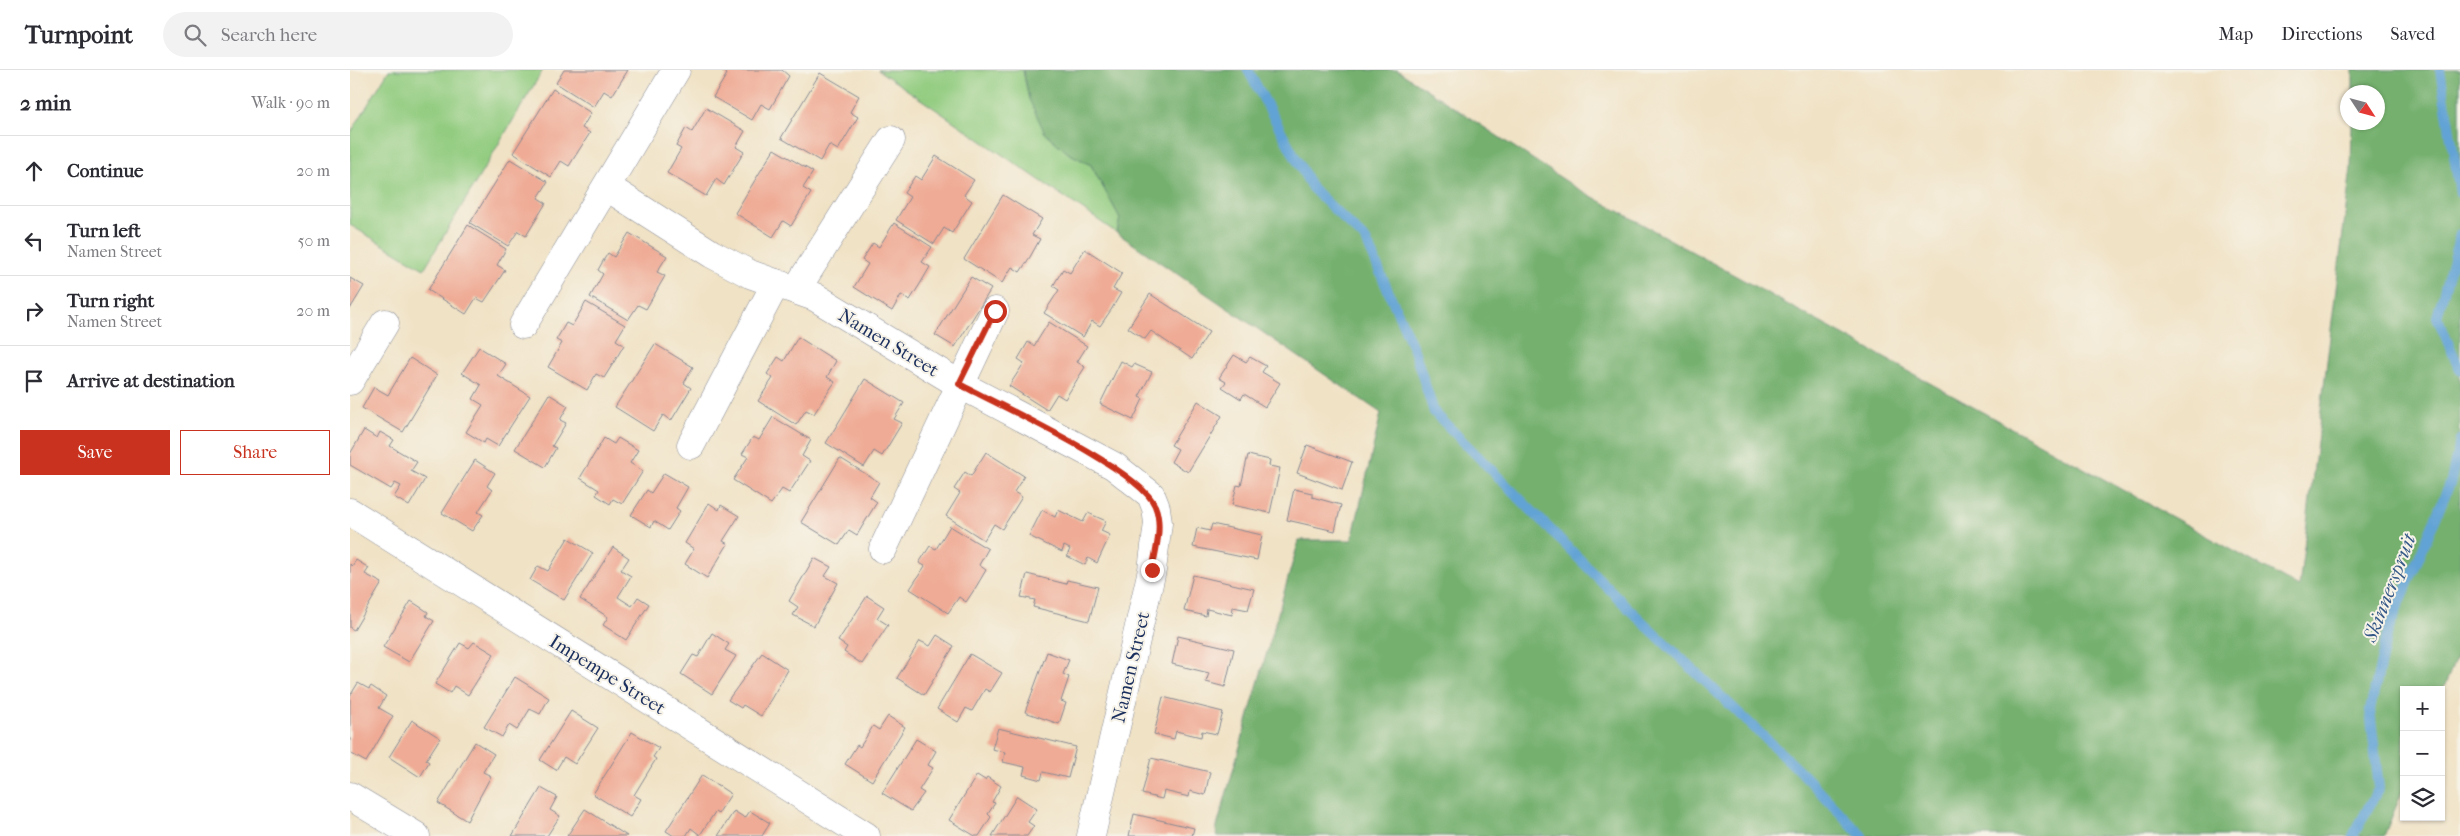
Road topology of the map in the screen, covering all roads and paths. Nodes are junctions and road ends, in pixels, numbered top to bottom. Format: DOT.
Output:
graph roads {
  1 [pos="676,70"];
  2 [pos="890,140"];
  3 [pos="607,187"];
  4 [pos="786,286"];
  5 [pos="995,311"];
  6 [pos="385,323"];
  7 [pos="523,325"];
  8 [pos="350,381"];
  9 [pos="959,384"];
  10 [pos="691,446"];
  11 [pos="350,512"];
  12 [pos="884,549"];
  13 [pos="350,796"];
  14 [pos="829,827"];
  15 [pos="416,836"];
  16 [pos="866,836"];
  17 [pos="1091,836"];
  1 -- 3 [label="street"];
  2 -- 4 [label="street"];
  3 -- 4 [label="street, Namen Street"];
  3 -- 7 [label="street"];
  4 -- 9 [label="street, Namen Street"];
  4 -- 10 [label="street"];
  5 -- 9 [label="street"];
  6 -- 8 [label="street"];
  9 -- 12 [label="street"];
  9 -- 17 [label="street, Namen Street"];
  11 -- 14 [label="street, Impempe Street"];
  13 -- 15 [label="street"];
  14 -- 16 [label="street, Impempe Street"];
}
